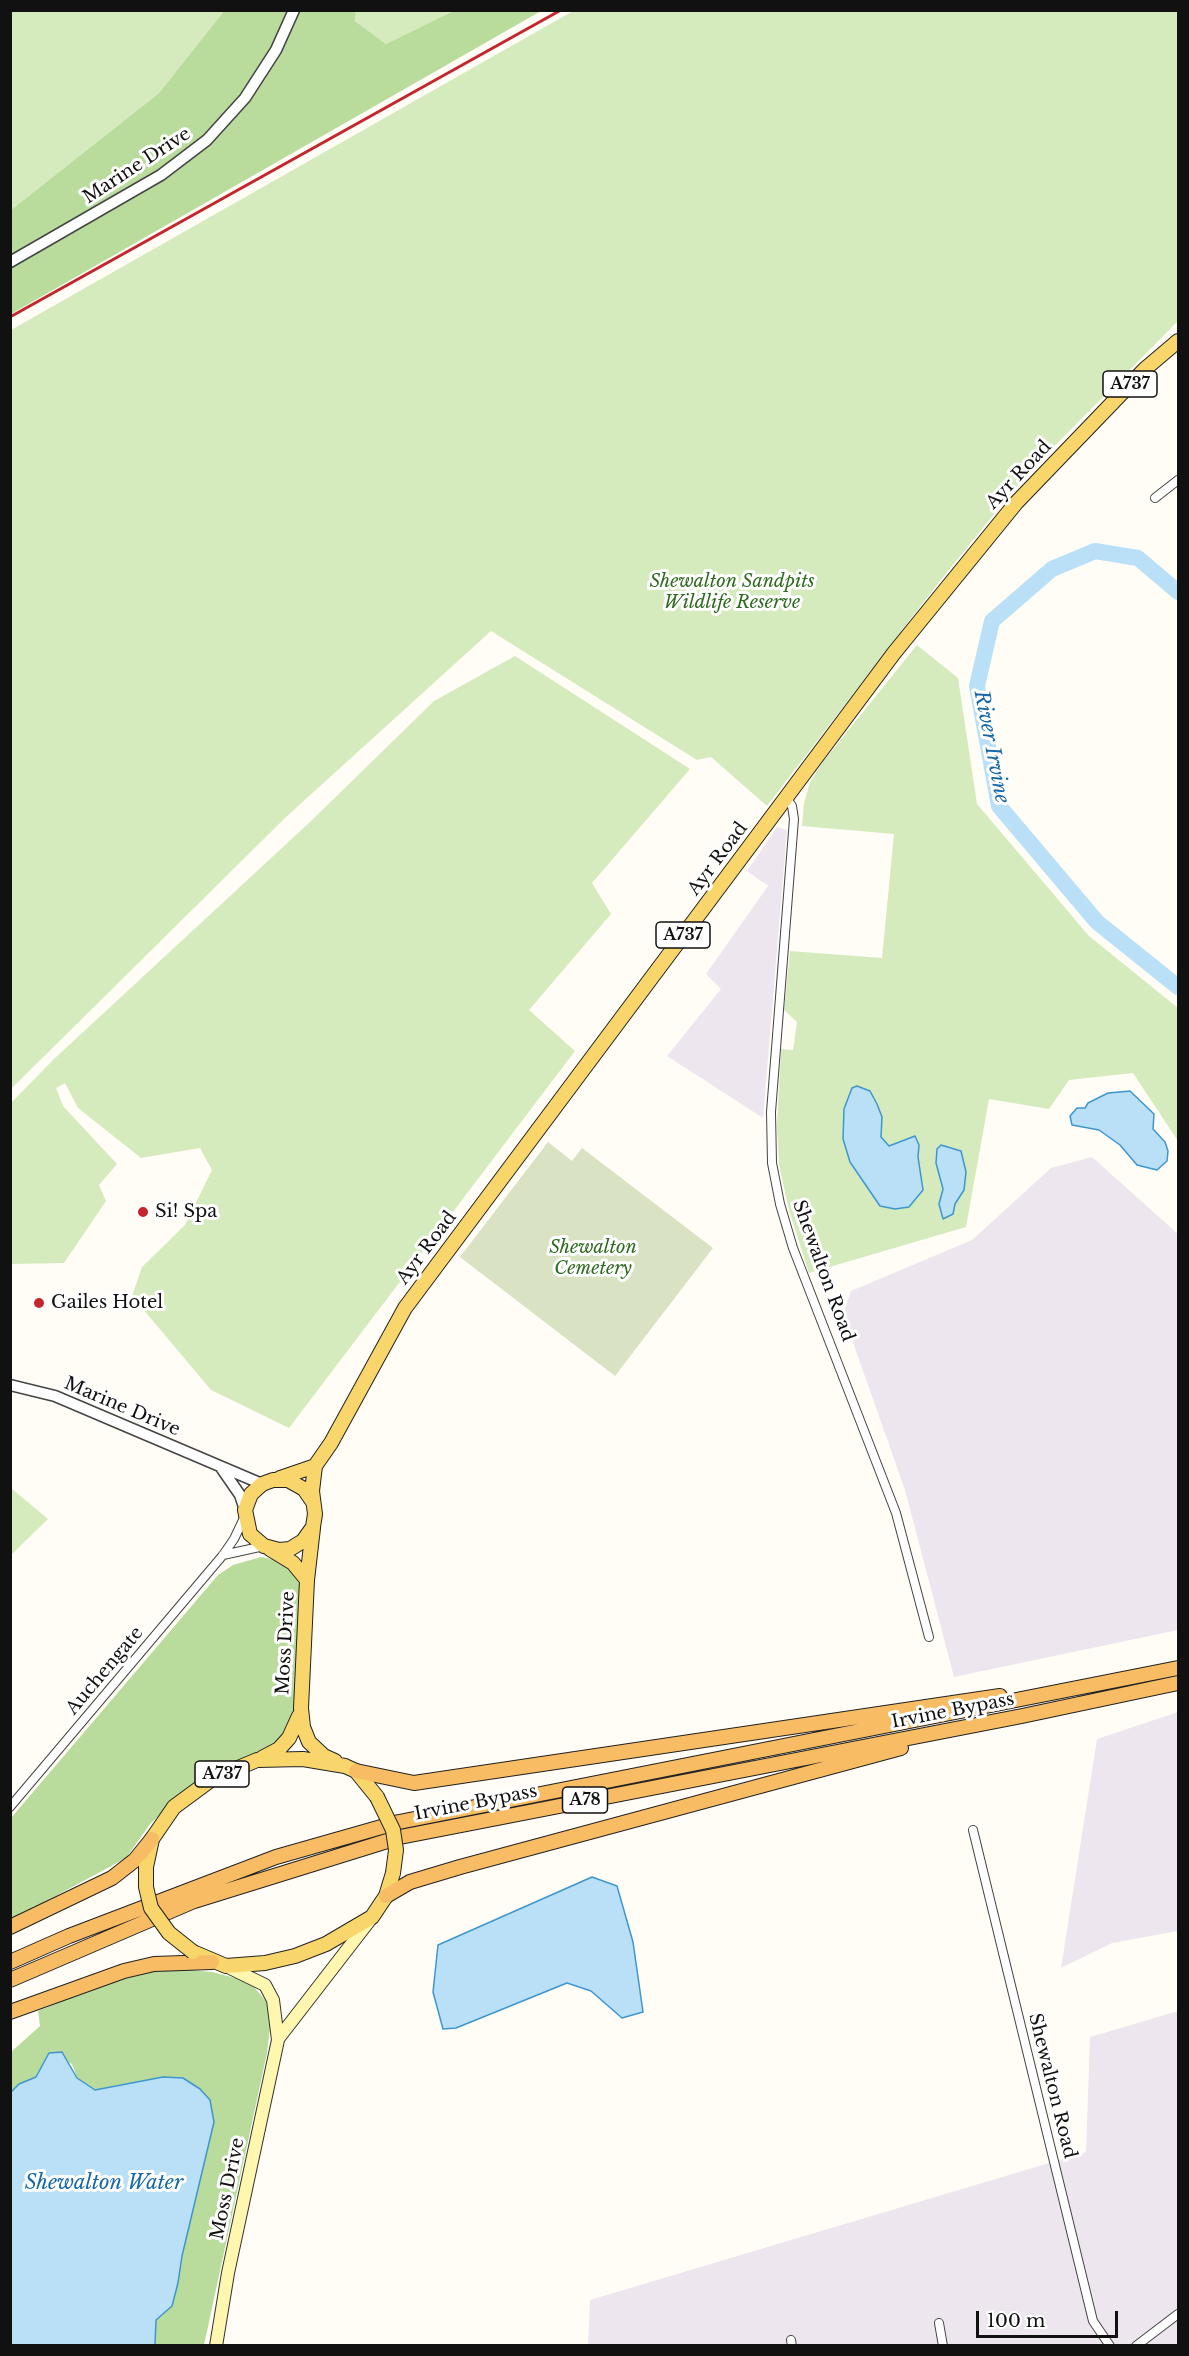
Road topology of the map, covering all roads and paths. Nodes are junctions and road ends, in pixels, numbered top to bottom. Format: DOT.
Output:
graph roads {
  1 [pos="294,10"];
  2 [pos="10,262"];
  3 [pos="1177,347"];
  4 [pos="1179,480"];
  5 [pos="1155,498"];
  6 [pos="786,797"];
  7 [pos="10,1385"];
  8 [pos="218,1465"];
  9 [pos="315,1466"];
  10 [pos="268,1482"];
  11 [pos="313,1502"];
  12 [pos="245,1513"];
  13 [pos="313,1527"];
  14 [pos="265,1547"];
  15 [pos="223,1555"];
  16 [pos="307,1580"];
  17 [pos="929,1637"];
  18 [pos="1179,1668"];
  19 [pos="1118,1680"];
  20 [pos="1179,1683"];
  21 [pos="301,1708"];
  22 [pos="1022,1716"];
  23 [pos="257,1760"];
  24 [pos="351,1768"];
  25 [pos="10,1807"];
  26 [pos="973,1830"];
  27 [pos="152,1839"];
  28 [pos="386,1896"];
  29 [pos="372,1917"];
  30 [pos="10,1927"];
  31 [pos="10,1962"];
  32 [pos="212,1962"];
  33 [pos="226,1966"];
  34 [pos="10,1980"];
  35 [pos="10,2012"];
  36 [pos="278,2040"];
  37 [pos="1179,2314"];
  38 [pos="939,2323"];
  39 [pos="216,2346"];
  40 [pos="943,2346"];
  41 [pos="1110,2346"];
  42 [pos="1136,2346"];
  1 -- 2 [label="street, Marine Drive"];
  3 -- 6 [label="main road, Ayr Road / A737"];
  4 -- 5 [label="street"];
  6 -- 9 [label="main road, Ayr Road / A737"];
  6 -- 17 [label="street, Shewalton Road"];
  7 -- 8 [label="street, Marine Drive"];
  8 -- 10 [label="street, Marine Drive"];
  8 -- 12 [label="street, Marine Drive"];
  9 -- 10 [label="main road"];
  9 -- 11 [label="main road, A737"];
  10 -- 11 [label="main road"];
  10 -- 12 [label="main road"];
  11 -- 13 [label="main road, A737"];
  12 -- 14 [label="main road"];
  12 -- 15 [label="street, Auchengate"];
  13 -- 14 [label="main road"];
  13 -- 16 [label="main road, Moss Drive / A737"];
  14 -- 15 [label="street"];
  14 -- 16 [label="main road, Moss Drive"];
  15 -- 25 [label="street, Auchengate"];
  16 -- 21 [label="main road, Moss Drive / A737"];
  18 -- 19 [label="highway, Irvine Bypass / A78"];
  19 -- 24 [label="highway"];
  19 -- 31 [label="highway, Irvine Bypass / A78"];
  20 -- 22 [label="highway, Irvine Bypass / A78"];
  21 -- 23 [label="main road, Moss Drive / A737"];
  21 -- 24 [label="main road, Moss Drive / A737"];
  22 -- 28 [label="highway"];
  22 -- 34 [label="highway, Irvine Bypass / A78"];
  23 -- 24 [label="main road, A737"];
  23 -- 27 [label="main road, A737"];
  24 -- 28 [label="main road, A737, bridge"];
  26 -- 41 [label="street, Shewalton Road"];
  27 -- 30 [label="highway"];
  27 -- 32 [label="main road, A737, bridge"];
  28 -- 29 [label="main road, A737"];
  29 -- 33 [label="main road, A737"];
  29 -- 36 [label="main road, Moss Drive"];
  32 -- 33 [label="main road, A737"];
  32 -- 35 [label="highway"];
  33 -- 36 [label="main road, Moss Drive"];
  36 -- 39 [label="main road, Moss Drive"];
  37 -- 42 [label="street"];
  38 -- 40 [label="street"];
}
